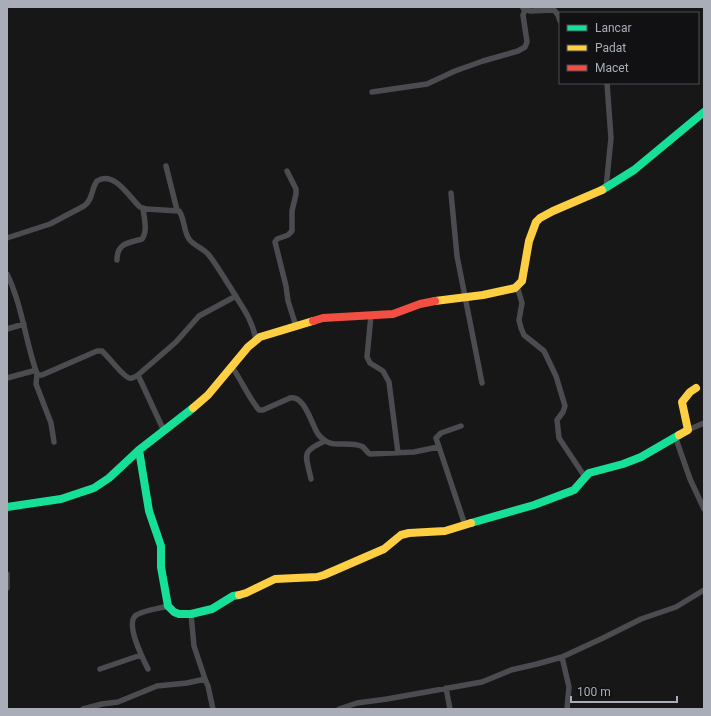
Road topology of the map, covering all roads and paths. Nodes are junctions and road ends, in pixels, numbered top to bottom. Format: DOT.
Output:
graph roads {
  1 [pos="524,8"];
  2 [pos="559,18"];
  3 [pos="607,84"];
  4 [pos="372,92"];
  5 [pos="704,112"];
  6 [pos="166,166"];
  7 [pos="287,172"];
  8 [pos="606,188"];
  9 [pos="452,193"];
  10 [pos="143,208"];
  11 [pos="177,210"];
  12 [pos="7,238"];
  13 [pos="117,260"];
  14 [pos="7,274"];
  15 [pos="518,286"];
  16 [pos="236,296"];
  17 [pos="464,298"];
  18 [pos="371,315"];
  19 [pos="24,324"];
  20 [pos="296,326"];
  21 [pos="7,329"];
  22 [pos="256,339"];
  23 [pos="232,367"];
  24 [pos="37,373"];
  25 [pos="138,375"];
  26 [pos="7,378"];
  27 [pos="482,382"];
  28 [pos="696,388"];
  29 [pos="704,423"];
  30 [pos="461,426"];
  31 [pos="688,430"];
  32 [pos="164,431"];
  33 [pos="674,436"];
  34 [pos="54,442"];
  35 [pos="325,442"];
  36 [pos="438,447"];
  37 [pos="139,450"];
  38 [pos="398,453"];
  39 [pos="585,477"];
  40 [pos="312,479"];
  41 [pos="7,507"];
  42 [pos="704,509"];
  43 [pos="465,525"];
  44 [pos="7,574"];
  45 [pos="7,588"];
  46 [pos="704,590"];
  47 [pos="168,606"];
  48 [pos="191,614"];
  49 [pos="141,655"];
  50 [pos="562,657"];
  51 [pos="100,669"];
  52 [pos="148,669"];
  53 [pos="204,679"];
  54 [pos="446,688"];
  55 [pos="83,709"];
  56 [pos="213,709"];
  57 [pos="339,709"];
  58 [pos="450,709"];
  59 [pos="567,709"];
  1 -- 2 [label="street"];
  1 -- 4 [label="street"];
  3 -- 8 [label="street"];
  5 -- 8 [label="street"];
  6 -- 11 [label="street"];
  7 -- 20 [label="street"];
  8 -- 15 [label="street"];
  9 -- 17 [label="street"];
  10 -- 11 [label="street"];
  10 -- 12 [label="street"];
  10 -- 13 [label="street"];
  11 -- 16 [label="street"];
  14 -- 19 [label="street"];
  15 -- 17 [label="street"];
  15 -- 39 [label="street"];
  16 -- 22 [label="street"];
  16 -- 25 [label="street"];
  17 -- 18 [label="street"];
  17 -- 27 [label="street"];
  18 -- 20 [label="street"];
  18 -- 38 [label="street"];
  19 -- 21 [label="street"];
  19 -- 24 [label="street"];
  20 -- 22 [label="street"];
  22 -- 23 [label="street"];
  23 -- 32 [label="street"];
  23 -- 35 [label="street"];
  24 -- 25 [label="street"];
  24 -- 26 [label="street"];
  24 -- 34 [label="street"];
  25 -- 32 [label="street"];
  28 -- 31 [label="street"];
  29 -- 31 [label="street"];
  30 -- 36 [label="street"];
  31 -- 33 [label="street"];
  32 -- 37 [label="street"];
  33 -- 39 [label="street"];
  33 -- 42 [label="street"];
  35 -- 38 [label="street"];
  35 -- 40 [label="street"];
  36 -- 38 [label="street"];
  36 -- 43 [label="street"];
  37 -- 41 [label="street"];
  37 -- 47 [label="street"];
  39 -- 43 [label="street"];
  43 -- 48 [label="street"];
  44 -- 45 [label="street"];
  46 -- 50 [label="street"];
  47 -- 48 [label="street"];
  47 -- 49 [label="street"];
  48 -- 53 [label="street"];
  49 -- 51 [label="street"];
  49 -- 52 [label="street"];
  50 -- 54 [label="street"];
  50 -- 59 [label="street"];
  53 -- 55 [label="street"];
  53 -- 56 [label="street"];
  54 -- 57 [label="street"];
  54 -- 58 [label="street"];
}
